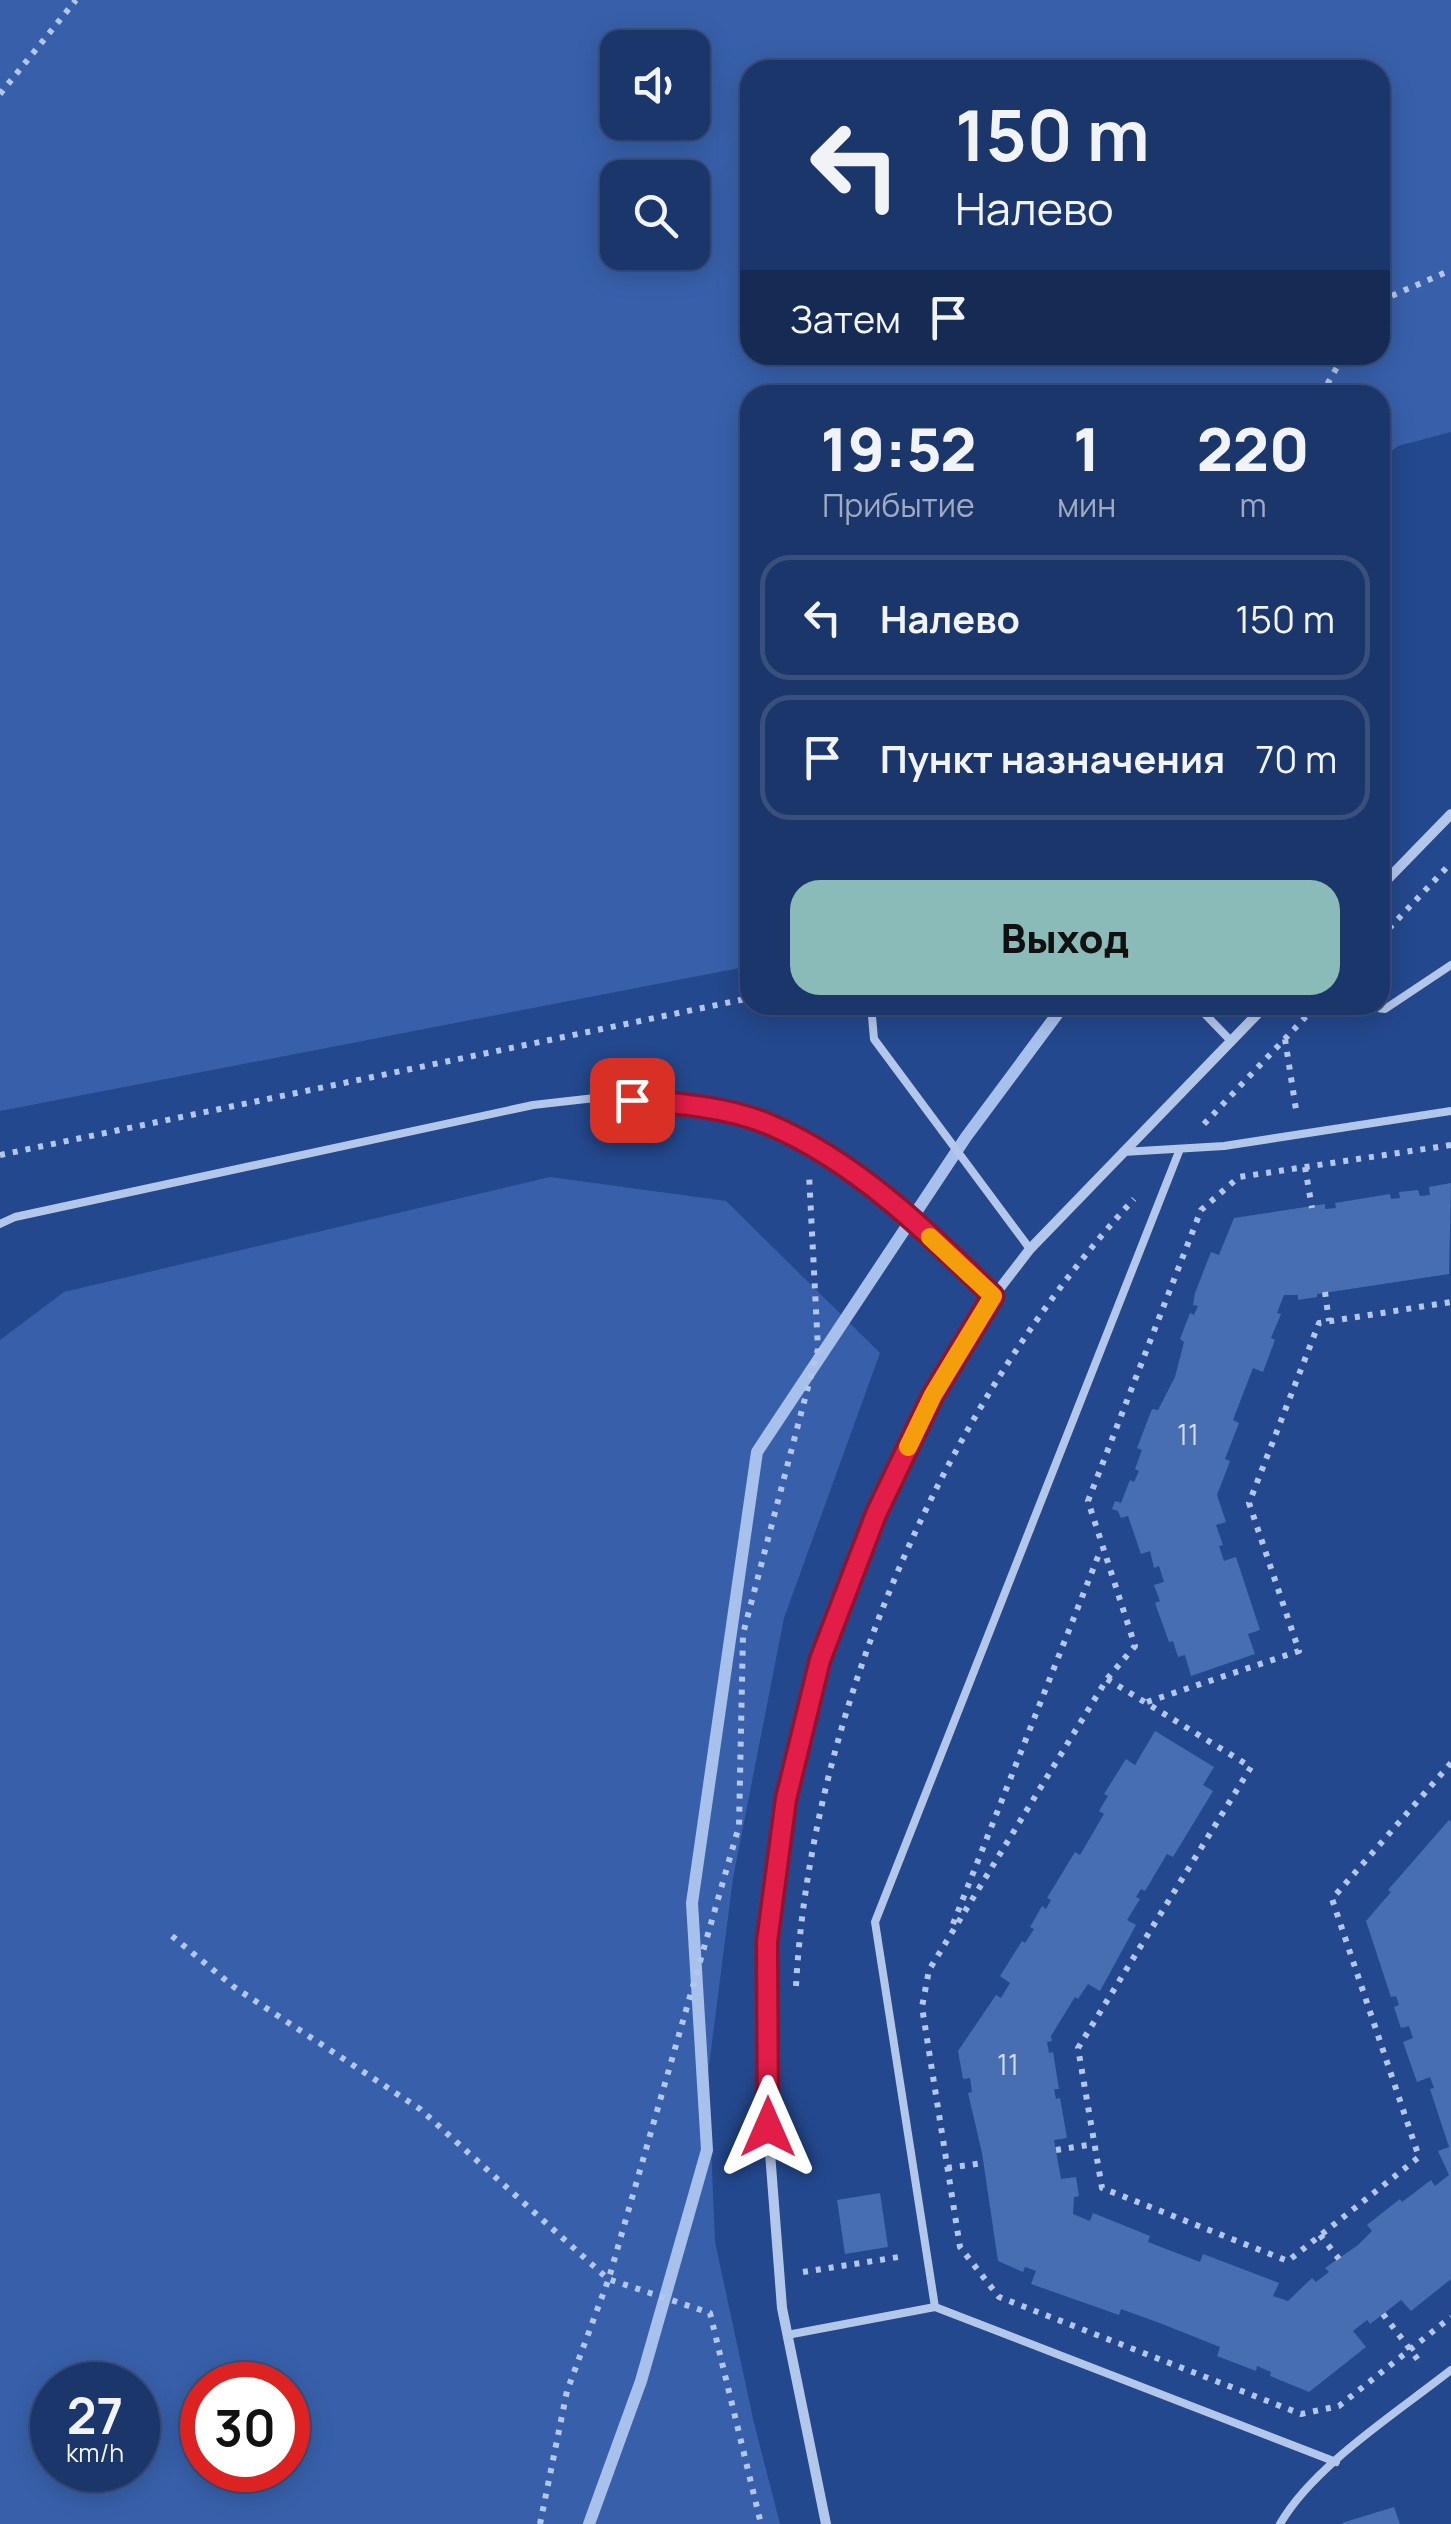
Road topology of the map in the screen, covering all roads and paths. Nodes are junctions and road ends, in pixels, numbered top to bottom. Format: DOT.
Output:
graph roads {
  1 [pos="76,0"];
  2 [pos="0,94"];
  3 [pos="1451,270"];
  4 [pos="1390,296"];
  5 [pos="1451,814"];
  6 [pos="1451,864"];
  7 [pos="1390,878"];
  8 [pos="1390,928"];
  9 [pos="1451,965"];
  10 [pos="740,1000"];
  11 [pos="1390,1005"];
  12 [pos="872,1015"];
  13 [pos="1206,1015"];
  14 [pos="1256,1015"];
  15 [pos="1307,1015"];
  16 [pos="1230,1042"];
  17 [pos="1451,1111"];
  18 [pos="1451,1145"];
  19 [pos="807,1146"];
  20 [pos="1180,1148"];
  21 [pos="1123,1152"];
  22 [pos="0,1155"];
  23 [pos="1136,1197"];
  24 [pos="0,1224"];
  25 [pos="1030,1248"];
  26 [pos="1324,1292"];
  27 [pos="993,1296"];
  28 [pos="1451,1302"];
  29 [pos="1329,1321"];
  30 [pos="1102,1548"];
  31 [pos="1107,1679"];
  32 [pos="1146,1702"];
  33 [pos="1451,1763"];
  34 [pos="172,1936"];
  35 [pos="945,1943"];
  36 [pos="795,1994"];
  37 [pos="1094,2144"];
  38 [pos="1056,2150"];
  39 [pos="983,2163"];
  40 [pos="948,2168"];
  41 [pos="1320,2236"];
  42 [pos="960,2248"];
  43 [pos="926,2253"];
  44 [pos="801,2257"];
  45 [pos="1339,2259"];
  46 [pos="803,2272"];
  47 [pos="608,2279"];
  48 [pos="935,2307"];
  49 [pos="1383,2314"];
  50 [pos="1451,2317"];
  51 [pos="811,2330"];
  52 [pos="787,2335"];
  53 [pos="1410,2349"];
  54 [pos="1451,2370"];
  55 [pos="1436,2382"];
  56 [pos="1336,2462"];
  57 [pos="540,2524"];
  58 [pos="762,2524"];
  59 [pos="826,2524"];
  60 [pos="1280,2524"];
  1 -- 2 [label="path"];
  3 -- 4 [label="path"];
  5 -- 7 [label="street"];
  6 -- 8 [label="path"];
  9 -- 11 [label="lane"];
  10 -- 22 [label="path"];
  12 -- 25 [label="lane"];
  13 -- 16 [label="lane"];
  14 -- 16 [label="street"];
  15 -- 20 [label="path"];
  16 -- 21 [label="street"];
  17 -- 20 [label="lane"];
  18 -- 30 [label="path"];
  19 -- 24 [label="lane"];
  19 -- 27 [label="lane"];
  19 -- 47 [label="path"];
  20 -- 21 [label="lane"];
  20 -- 43 [label="lane"];
  21 -- 25 [label="street"];
  23 -- 36 [label="path"];
  25 -- 27 [label="street"];
  26 -- 29 [label="path"];
  27 -- 52 [label="street"];
  28 -- 29 [label="path"];
  29 -- 32 [label="path"];
  30 -- 31 [label="path"];
  30 -- 35 [label="path"];
  31 -- 32 [label="path"];
  31 -- 35 [label="path"];
  32 -- 37 [label="path"];
  33 -- 41 [label="path"];
  34 -- 47 [label="path"];
  35 -- 40 [label="path"];
  37 -- 38 [label="path"];
  37 -- 41 [label="path"];
  39 -- 40 [label="path"];
  40 -- 42 [label="path"];
  41 -- 45 [label="path"];
  42 -- 43 [label="path"];
  42 -- 53 [label="path"];
  43 -- 46 [label="path"];
  43 -- 48 [label="lane"];
  44 -- 46 [label="path"];
  46 -- 51 [label="path"];
  47 -- 57 [label="path"];
  47 -- 58 [label="path"];
  48 -- 51 [label="lane"];
  48 -- 56 [label="lane"];
  49 -- 53 [label="path"];
  50 -- 53 [label="path"];
  51 -- 52 [label="lane"];
  52 -- 59 [label="street"];
  53 -- 55 [label="path"];
  54 -- 55 [label="lane"];
  55 -- 56 [label="lane"];
  56 -- 60 [label="lane"];
}
